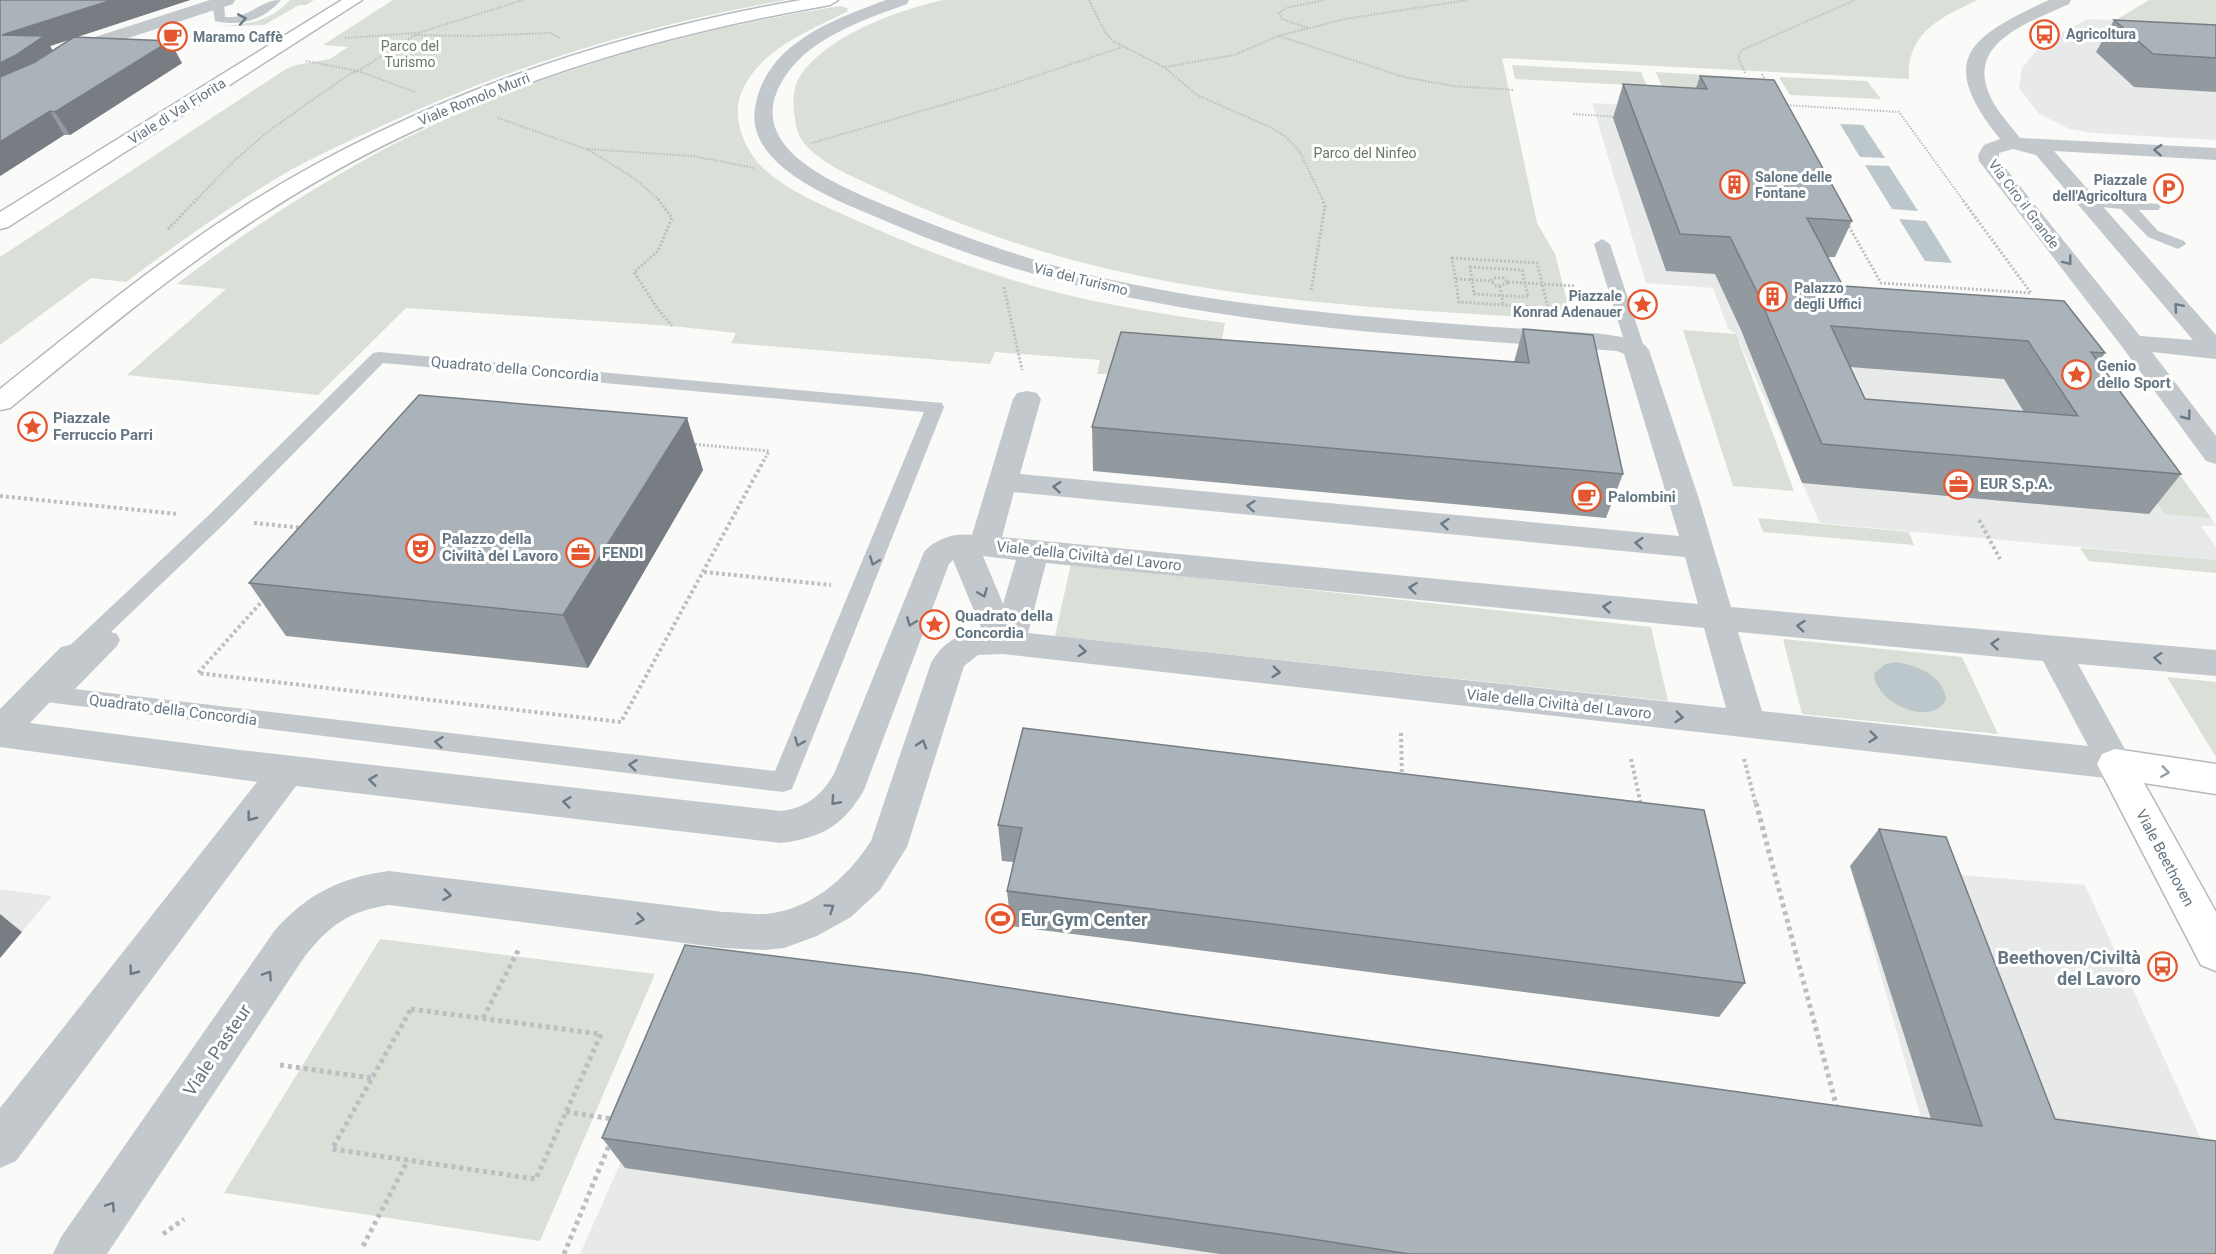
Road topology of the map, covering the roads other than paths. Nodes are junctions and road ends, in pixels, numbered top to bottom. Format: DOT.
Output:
graph roads {
  1 [pos="274,0"];
  2 [pos="354,0"];
  3 [pos="830,0"];
  4 [pos="901,0"];
  5 [pos="2063,0"];
  6 [pos="222,2"];
  7 [pos="58,69"];
  8 [pos="2013,142"];
  9 [pos="2216,154"];
  10 [pos="774,172"];
  11 [pos="812,177"];
  12 [pos="2087,202"];
  13 [pos="2125,204"];
  14 [pos="2153,207"];
  15 [pos="0,222"];
  16 [pos="1602,244"];
  17 [pos="2178,244"];
  18 [pos="2132,343"];
  19 [pos="1636,350"];
  20 [pos="2215,350"];
  21 [pos="1028,399"];
  22 [pos="0,402"];
  23 [pos="2216,455"];
  24 [pos="1005,482"];
  25 [pos="973,545"];
  26 [pos="1697,548"];
  27 [pos="1034,551"];
  28 [pos="1718,617"];
  29 [pos="1006,642"];
  30 [pos="82,647"];
  31 [pos="2054,650"];
  32 [pos="2216,663"];
  33 [pos="1741,723"];
  34 [pos="0,732"];
  35 [pos="2115,765"];
  36 [pos="286,770"];
  37 [pos="2216,779"];
  38 [pos="2216,952"];
  39 [pos="0,1145"];
  40 [pos="78,1254"];
  6 -- 1 [label="lane, one-way"];
  2 -- 15 [label="street, Viale di Val Fiorita"];
  3 -- 22 [label="street, Viale Romolo Murri"];
  4 -- 11 [label="street, Via del Turismo"];
  5 -- 8 [label="street"];
  6 -- 7 [label="street"];
  9 -- 8 [label="street, one-way"];
  8 -- 12 [label="street, Via Ciro il Grande"];
  8 -- 18 [label="street, Via Ciro il Grande, one-way"];
  10 -- 11 [label="street"];
  11 -- 19 [label="street, Via del Turismo"];
  12 -- 13 [label="lane"];
  20 -- 12 [label="street, Via Ciro il Grande, one-way"];
  13 -- 14 [label="lane"];
  13 -- 17 [label="lane"];
  16 -- 19 [label="lane"];
  18 -- 20 [label="street"];
  18 -- 23 [label="street, Via Ciro il Grande, one-way"];
  19 -- 26 [label="street"];
  21 -- 24 [label="street"];
  24 -- 25 [label="street"];
  26 -- 24 [label="street, one-way"];
  25 -- 27 [label="street, Viale della Civiltà del Lavoro"];
  25 -- 29 [label="street, one-way"];
  25 -- 36 [label="street, Quadrato della Concordia, one-way"];
  26 -- 28 [label="street"];
  28 -- 27 [label="street, Viale della Civiltà del Lavoro, one-way"];
  27 -- 29 [label="street"];
  31 -- 28 [label="street, Viale della Civiltà del Lavoro, one-way"];
  28 -- 33 [label="street"];
  29 -- 33 [label="street, Viale della Civiltà del Lavoro, one-way"];
  40 -- 29 [label="street, Viale Pasteur, one-way"];
  30 -- 30 [label="lane, Quadrato della Concordia, one-way"];
  30 -- 34 [label="street, Quadrato della Concordia"];
  32 -- 31 [label="street, Viale della Civiltà del Lavoro, one-way"];
  31 -- 35 [label="street"];
  33 -- 35 [label="street, Viale della Civiltà del Lavoro, one-way"];
  34 -- 36 [label="street, Quadrato della Concordia"];
  35 -- 37 [label="street, Viale della Civiltà del Lavoro, one-way"];
  35 -- 38 [label="street, Viale Beethoven"];
  36 -- 39 [label="street, one-way"];
}
